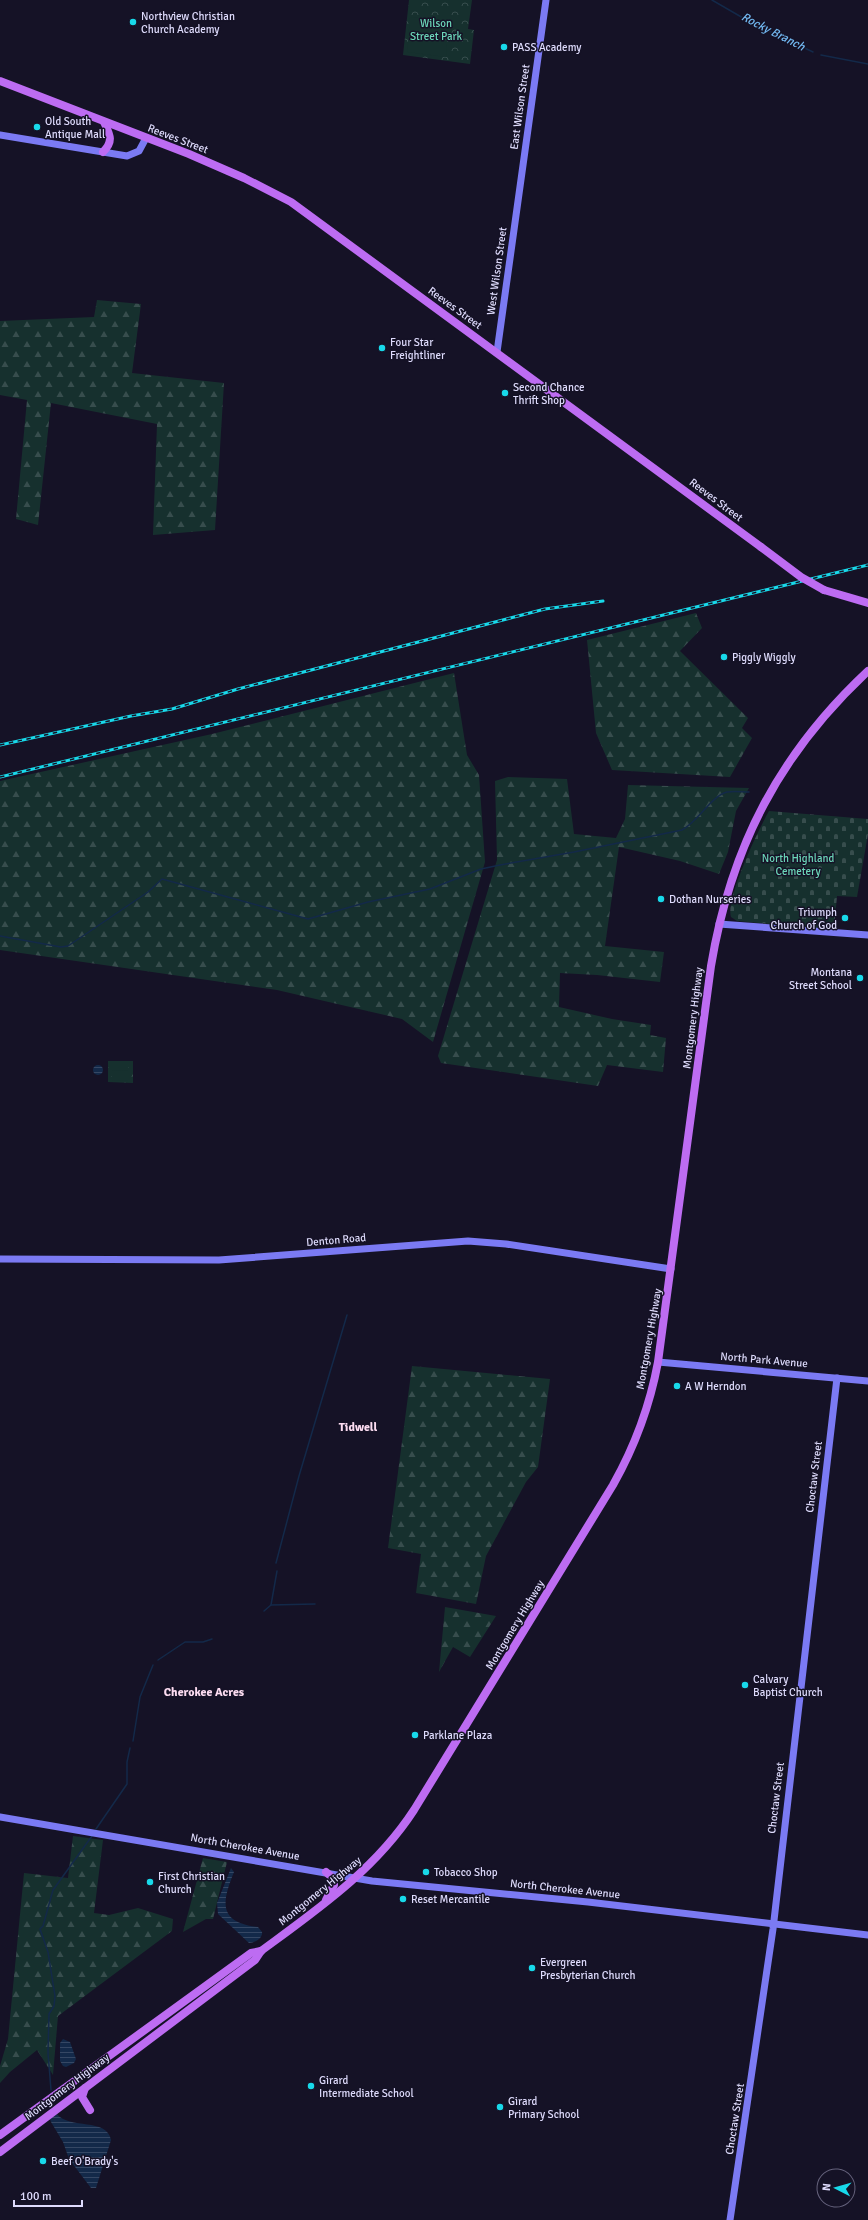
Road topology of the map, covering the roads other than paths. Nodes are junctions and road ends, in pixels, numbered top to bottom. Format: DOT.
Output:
graph roads {
  1 [pos="546,0"];
  2 [pos="0,81"];
  3 [pos="104,122"];
  4 [pos="0,135"];
  5 [pos="146,138"];
  6 [pos="102,152"];
  7 [pos="516,218"];
  8 [pos="497,352"];
  9 [pos="868,603"];
  10 [pos="868,671"];
  11 [pos="719,924"];
  12 [pos="868,936"];
  13 [pos="0,1259"];
  14 [pos="672,1269"];
  15 [pos="658,1362"];
  16 [pos="837,1378"];
  17 [pos="868,1381"];
  18 [pos="0,1817"];
  19 [pos="326,1872"];
  20 [pos="357,1878"];
  21 [pos="323,1905"];
  22 [pos="774,1924"];
  23 [pos="868,1935"];
  24 [pos="261,1951"];
  25 [pos="85,2087"];
  26 [pos="90,2110"];
  27 [pos="0,2135"];
  28 [pos="0,2152"];
  29 [pos="730,2220"];
  1 -- 7 [label="street, East Wilson Street"];
  2 -- 3 [label="main road, Reeves Street"];
  3 -- 5 [label="main road, Reeves Street"];
  3 -- 6 [label="main road"];
  4 -- 6 [label="street"];
  5 -- 6 [label="street"];
  5 -- 8 [label="main road, Reeves Street"];
  7 -- 8 [label="street, West Wilson Street"];
  8 -- 9 [label="main road, Reeves Street, bridge"];
  10 -- 11 [label="main road, Montgomery Highway"];
  11 -- 12 [label="street"];
  11 -- 14 [label="main road, Montgomery Highway"];
  13 -- 14 [label="street, Denton Road"];
  14 -- 15 [label="main road, Montgomery Highway"];
  15 -- 16 [label="street, North Park Avenue"];
  15 -- 20 [label="main road, Montgomery Highway"];
  16 -- 17 [label="street, North Park Avenue"];
  16 -- 22 [label="street, Choctaw Street"];
  18 -- 19 [label="street, North Cherokee Avenue"];
  19 -- 20 [label="street, North Cherokee Avenue"];
  19 -- 21 [label="main road"];
  20 -- 21 [label="main road, Montgomery Highway"];
  20 -- 22 [label="street, North Cherokee Avenue"];
  21 -- 24 [label="main road, Montgomery Highway"];
  22 -- 23 [label="street, North Cherokee Avenue"];
  22 -- 29 [label="street, Choctaw Street"];
  24 -- 25 [label="main road, Montgomery Highway"];
  24 -- 27 [label="main road, Montgomery Highway"];
  25 -- 26 [label="main road"];
  25 -- 28 [label="main road, Montgomery Highway"];
}
